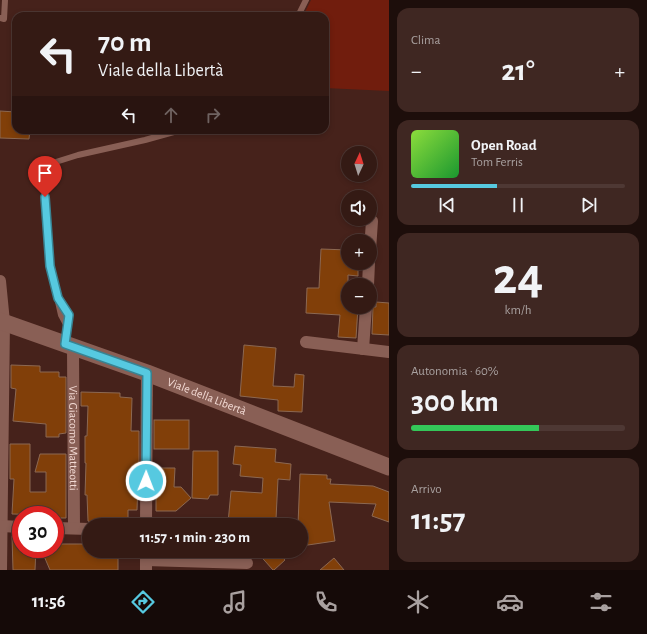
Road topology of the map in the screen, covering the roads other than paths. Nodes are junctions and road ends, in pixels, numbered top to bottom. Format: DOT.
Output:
graph roads {
  1 [pos="5,0"];
  2 [pos="306,0"];
  3 [pos="300,12"];
  4 [pos="0,18"];
  5 [pos="167,134"];
  6 [pos="0,280"];
  7 [pos="366,314"];
  8 [pos="2,321"];
  9 [pos="68,340"];
  10 [pos="306,342"];
  11 [pos="363,349"];
  12 [pos="389,352"];
  13 [pos="147,373"];
  14 [pos="389,468"];
  15 [pos="146,518"];
  16 [pos="1,526"];
  17 [pos="12,527"];
  18 [pos="64,528"];
  19 [pos="74,528"];
  20 [pos="82,529"];
  21 [pos="146,560"];
  22 [pos="247,563"];
  23 [pos="1,570"];
  1 -- 4 [label="lane"];
  2 -- 3 [label="lane"];
  5 -- 9 [label="lane"];
  6 -- 8 [label="street"];
  7 -- 11 [label="street"];
  8 -- 9 [label="main road, Viale della Libertà"];
  8 -- 16 [label="street"];
  9 -- 13 [label="main road, Viale della Libertà"];
  9 -- 19 [label="street, Via Giacomo Matteotti"];
  10 -- 11 [label="street"];
  11 -- 12 [label="street"];
  13 -- 14 [label="main road, Viale della Libertà"];
  13 -- 15 [label="street"];
  16 -- 17 [label="street"];
  16 -- 23 [label="street"];
  18 -- 19 [label="street"];
  19 -- 20 [label="street"];
  21 -- 22 [label="street"];
}
